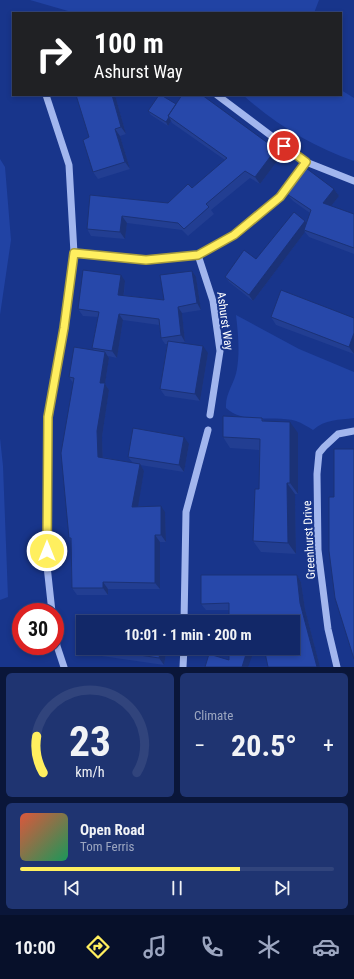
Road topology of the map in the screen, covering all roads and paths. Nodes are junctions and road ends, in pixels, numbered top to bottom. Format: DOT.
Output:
graph roads {
  1 [pos="46,96"];
  2 [pos="218,96"];
  3 [pos="306,162"];
  4 [pos="354,181"];
  5 [pos="74,253"];
  6 [pos="198,255"];
  7 [pos="210,415"];
  8 [pos="208,430"];
  9 [pos="354,431"];
  10 [pos="51,603"];
  11 [pos="184,615"];
  12 [pos="59,655"];
  13 [pos="184,655"];
  14 [pos="64,667"];
  15 [pos="183,667"];
  16 [pos="337,667"];
  1 -- 5 [label="street"];
  2 -- 3 [label="street"];
  3 -- 4 [label="street"];
  3 -- 6 [label="street"];
  5 -- 6 [label="street"];
  5 -- 10 [label="street"];
  6 -- 7 [label="street, Ashurst Way"];
  8 -- 11 [label="street"];
  9 -- 16 [label="street, Greenhurst Drive"];
  12 -- 14 [label="street"];
  13 -- 15 [label="street"];
}
